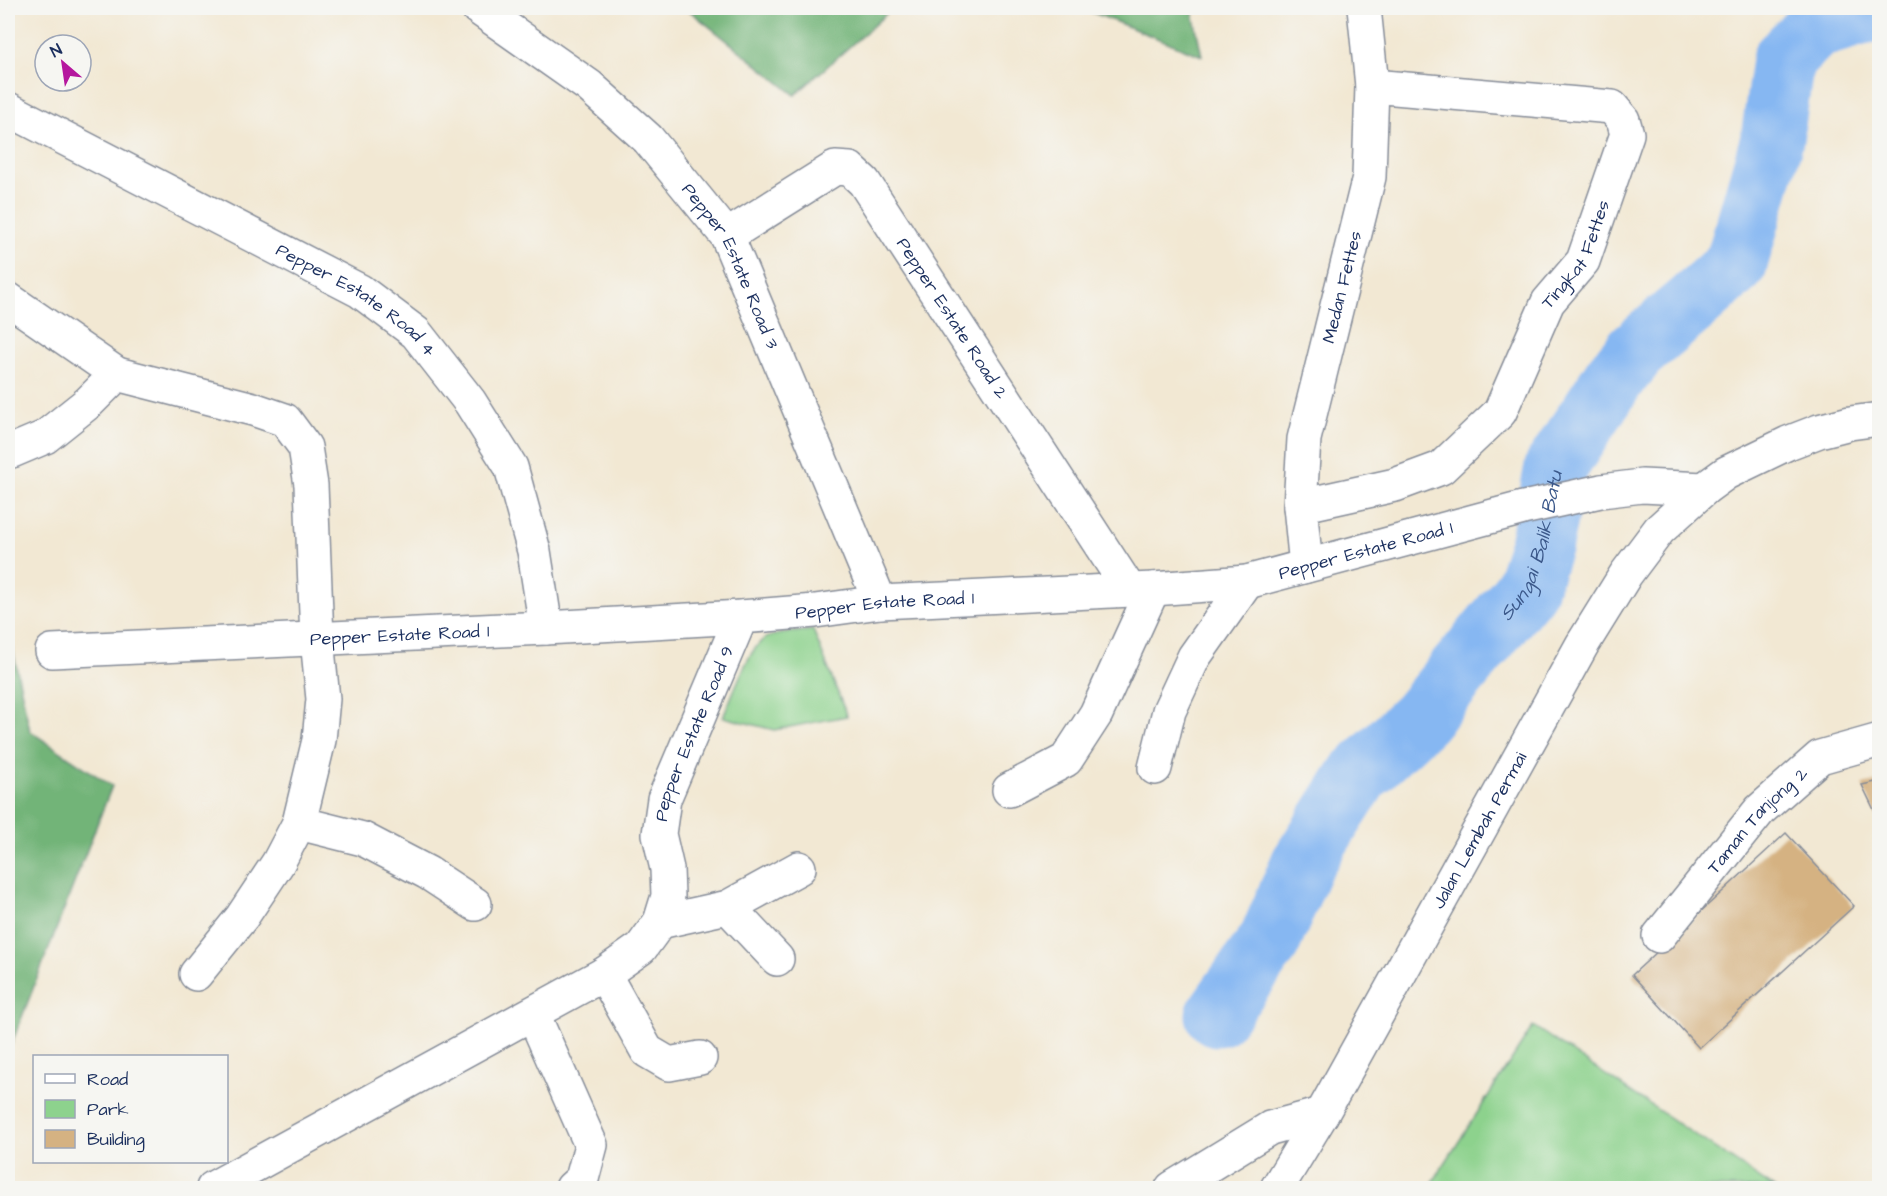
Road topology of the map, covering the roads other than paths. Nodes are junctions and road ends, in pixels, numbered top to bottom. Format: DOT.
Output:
graph roads {
  1 [pos="478,8"];
  2 [pos="1364,8"];
  3 [pos="1372,86"];
  4 [pos="8,110"];
  5 [pos="727,236"];
  6 [pos="8,299"];
  7 [pos="117,374"];
  8 [pos="1880,419"];
  9 [pos="8,451"];
  10 [pos="1704,489"];
  11 [pos="1300,506"];
  12 [pos="1306,567"];
  13 [pos="1247,582"];
  14 [pos="1141,589"];
  15 [pos="880,602"];
  16 [pos="741,617"];
  17 [pos="546,628"];
  18 [pos="317,639"];
  19 [pos="52,651"];
  20 [pos="1880,740"];
  21 [pos="1155,768"];
  22 [pos="1009,790"];
  23 [pos="299,823"];
  24 [pos="799,868"];
  25 [pos="475,904"];
  26 [pos="728,907"];
  27 [pos="660,922"];
  28 [pos="1659,936"];
  29 [pos="777,959"];
  30 [pos="195,974"];
  31 [pos="604,974"];
  32 [pos="533,1014"];
  33 [pos="700,1058"];
  34 [pos="1322,1114"];
  35 [pos="213,1188"];
  36 [pos="572,1188"];
  37 [pos="1172,1188"];
  38 [pos="1277,1188"];
  1 -- 5 [label="street, Pepper Estate Road 3"];
  2 -- 3 [label="street, Medan Fettes"];
  3 -- 11 [label="street, Medan Fettes"];
  3 -- 11 [label="street, Tingkat Fettes"];
  4 -- 17 [label="street, Pepper Estate Road 4"];
  5 -- 14 [label="street, Pepper Estate Road 2"];
  5 -- 15 [label="street, Pepper Estate Road 3"];
  6 -- 7 [label="street"];
  7 -- 9 [label="street"];
  7 -- 18 [label="street"];
  8 -- 10 [label="street, Jalan Lembah Permai"];
  10 -- 12 [label="street, Pepper Estate Road 1"];
  10 -- 34 [label="street, Jalan Lembah Permai"];
  11 -- 12 [label="street, Medan Fettes"];
  12 -- 13 [label="street, Pepper Estate Road 1"];
  13 -- 14 [label="street, Pepper Estate Road 1"];
  13 -- 21 [label="street"];
  14 -- 15 [label="street, Pepper Estate Road 1"];
  14 -- 22 [label="street"];
  15 -- 16 [label="street, Pepper Estate Road 1"];
  16 -- 17 [label="street, Pepper Estate Road 1"];
  16 -- 27 [label="street, Pepper Estate Road 9"];
  17 -- 18 [label="street, Pepper Estate Road 1"];
  18 -- 19 [label="street, Pepper Estate Road 1"];
  18 -- 23 [label="street"];
  20 -- 28 [label="street, Taman Tanjong 2"];
  23 -- 25 [label="street"];
  23 -- 30 [label="street"];
  24 -- 26 [label="street"];
  26 -- 27 [label="street"];
  26 -- 29 [label="street"];
  27 -- 31 [label="street"];
  31 -- 32 [label="street"];
  31 -- 33 [label="street"];
  32 -- 35 [label="street"];
  32 -- 36 [label="street"];
  34 -- 37 [label="street"];
  34 -- 38 [label="street, Jalan Lembah Permai"];
}
